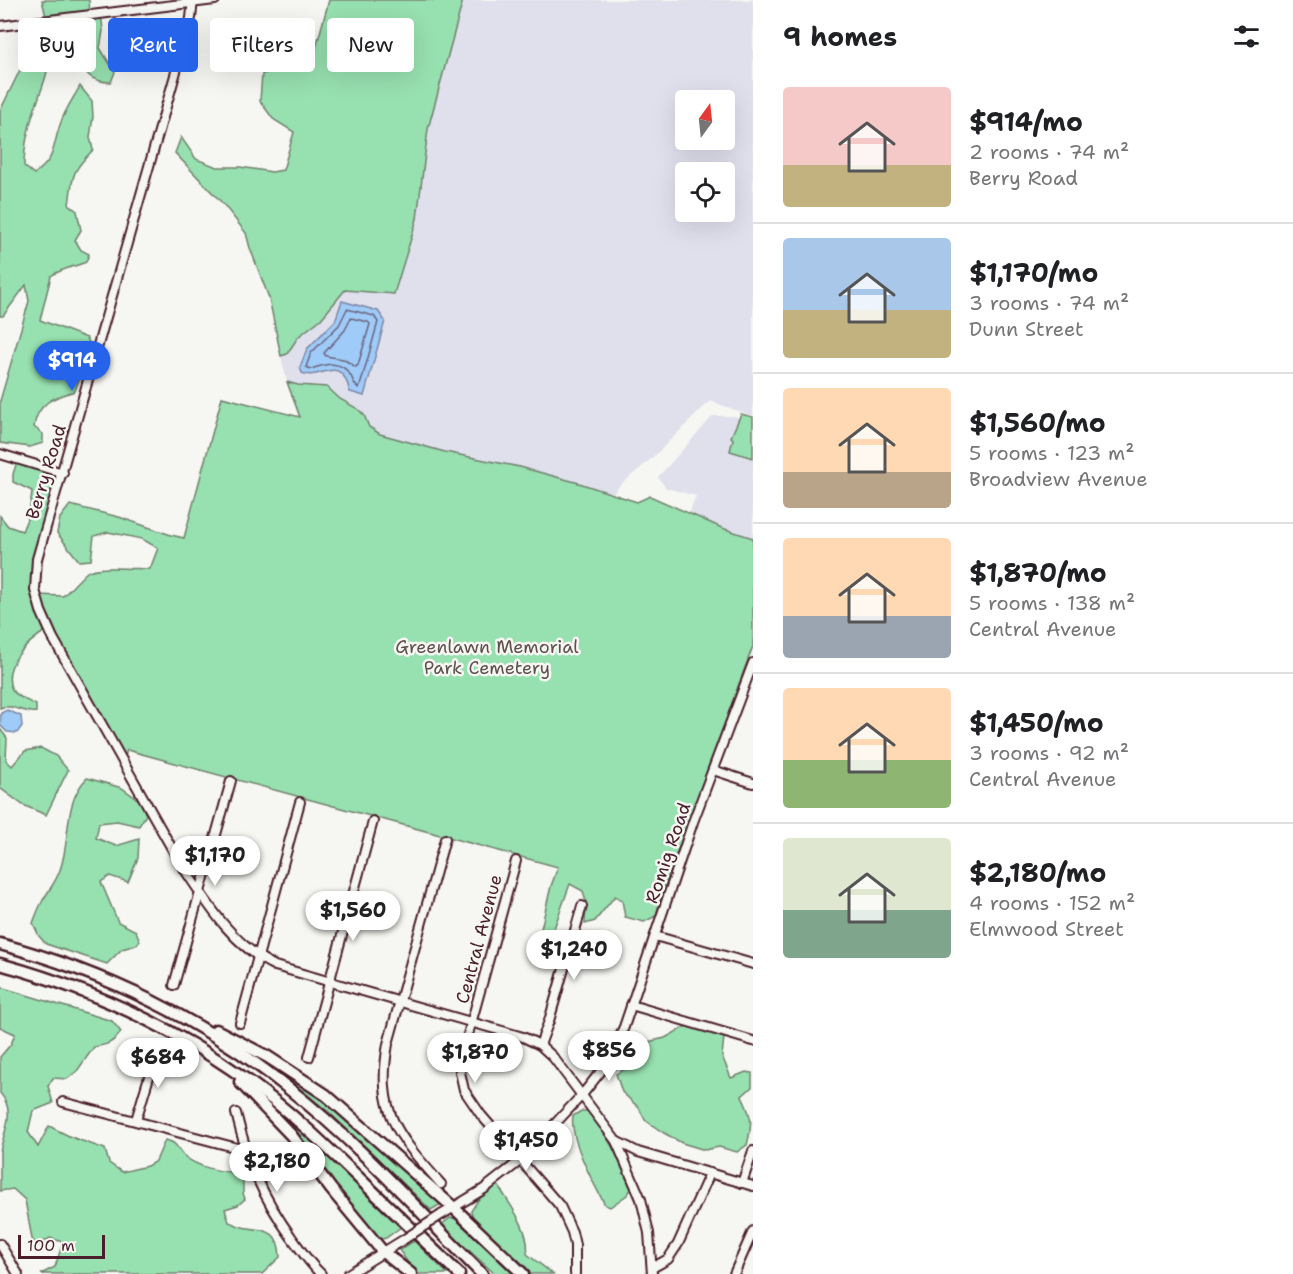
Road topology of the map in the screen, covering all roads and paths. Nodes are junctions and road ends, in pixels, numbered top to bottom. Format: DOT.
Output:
graph roads {
  1 [pos="215,0"];
  2 [pos="193,1"];
  3 [pos="0,27"];
  4 [pos="0,454"];
  5 [pos="63,473"];
  6 [pos="753,663"];
  7 [pos="713,770"];
  8 [pos="231,781"];
  9 [pos="753,783"];
  10 [pos="300,802"];
  11 [pos="373,821"];
  12 [pos="446,839"];
  13 [pos="516,861"];
  14 [pos="200,893"];
  15 [pos="582,906"];
  16 [pos="655,936"];
  17 [pos="0,944"];
  18 [pos="258,958"];
  19 [pos="0,964"];
  20 [pos="753,964"];
  21 [pos="328,982"];
  22 [pos="174,985"];
  23 [pos="399,1002"];
  24 [pos="156,1003"];
  25 [pos="631,1005"];
  26 [pos="240,1023"];
  27 [pos="472,1023"];
  28 [pos="753,1041"];
  29 [pos="540,1045"];
  30 [pos="157,1050"];
  31 [pos="309,1057"];
  32 [pos="216,1059"];
  33 [pos="582,1095"];
  34 [pos="63,1102"];
  35 [pos="236,1113"];
  36 [pos="136,1120"];
  37 [pos="616,1141"];
  38 [pos="245,1150"];
  39 [pos="753,1151"];
  40 [pos="521,1160"];
  41 [pos="710,1173"];
  42 [pos="742,1183"];
  43 [pos="441,1184"];
  44 [pos="753,1186"];
  45 [pos="454,1208"];
  46 [pos="753,1231"];
  47 [pos="0,1244"];
  48 [pos="384,1252"];
  49 [pos="652,1271"];
  50 [pos="575,1273"];
  51 [pos="18,1274"];
  52 [pos="321,1274"];
  53 [pos="348,1274"];
  54 [pos="411,1274"];
  55 [pos="459,1274"];
  56 [pos="482,1274"];
  57 [pos="523,1274"];
  58 [pos="734,1274"];
  1 -- 2 [label="street"];
  2 -- 3 [label="street"];
  2 -- 5 [label="street, Berry Road"];
  4 -- 5 [label="street"];
  5 -- 14 [label="street, Berry Road"];
  6 -- 7 [label="street, Romig Road"];
  7 -- 9 [label="street"];
  7 -- 16 [label="street, Romig Road"];
  8 -- 14 [label="street"];
  10 -- 18 [label="street"];
  11 -- 21 [label="street"];
  12 -- 23 [label="street"];
  13 -- 27 [label="street, Central Avenue"];
  14 -- 18 [label="street, Berry Road"];
  14 -- 22 [label="street"];
  15 -- 29 [label="street"];
  16 -- 20 [label="street"];
  16 -- 25 [label="street, Romig Road"];
  17 -- 24 [label="highway"];
  18 -- 21 [label="street"];
  18 -- 26 [label="street"];
  19 -- 32 [label="highway"];
  21 -- 23 [label="street"];
  21 -- 31 [label="street"];
  23 -- 27 [label="street"];
  23 -- 43 [label="street"];
  24 -- 45 [label="highway"];
  24 -- 56 [label="highway"];
  25 -- 28 [label="street"];
  25 -- 33 [label="street, Romig Road"];
  27 -- 29 [label="street"];
  27 -- 40 [label="street, Central Avenue"];
  29 -- 33 [label="street"];
  30 -- 36 [label="street"];
  32 -- 48 [label="highway"];
  32 -- 55 [label="highway"];
  33 -- 37 [label="street"];
  33 -- 40 [label="street, Romig Road"];
  34 -- 36 [label="street"];
  35 -- 38 [label="street"];
  36 -- 38 [label="street"];
  37 -- 41 [label="street"];
  37 -- 49 [label="street"];
  38 -- 52 [label="street"];
  39 -- 42 [label="street"];
  40 -- 45 [label="street, Romig Road"];
  40 -- 50 [label="street, Central Avenue"];
  41 -- 42 [label="street"];
  41 -- 49 [label="street"];
  42 -- 44 [label="street"];
  45 -- 48 [label="street, Romig Road, bridge"];
  45 -- 57 [label="highway"];
  46 -- 58 [label="street"];
  47 -- 51 [label="street"];
  48 -- 53 [label="street, Romig Road"];
  48 -- 54 [label="highway"];
}
